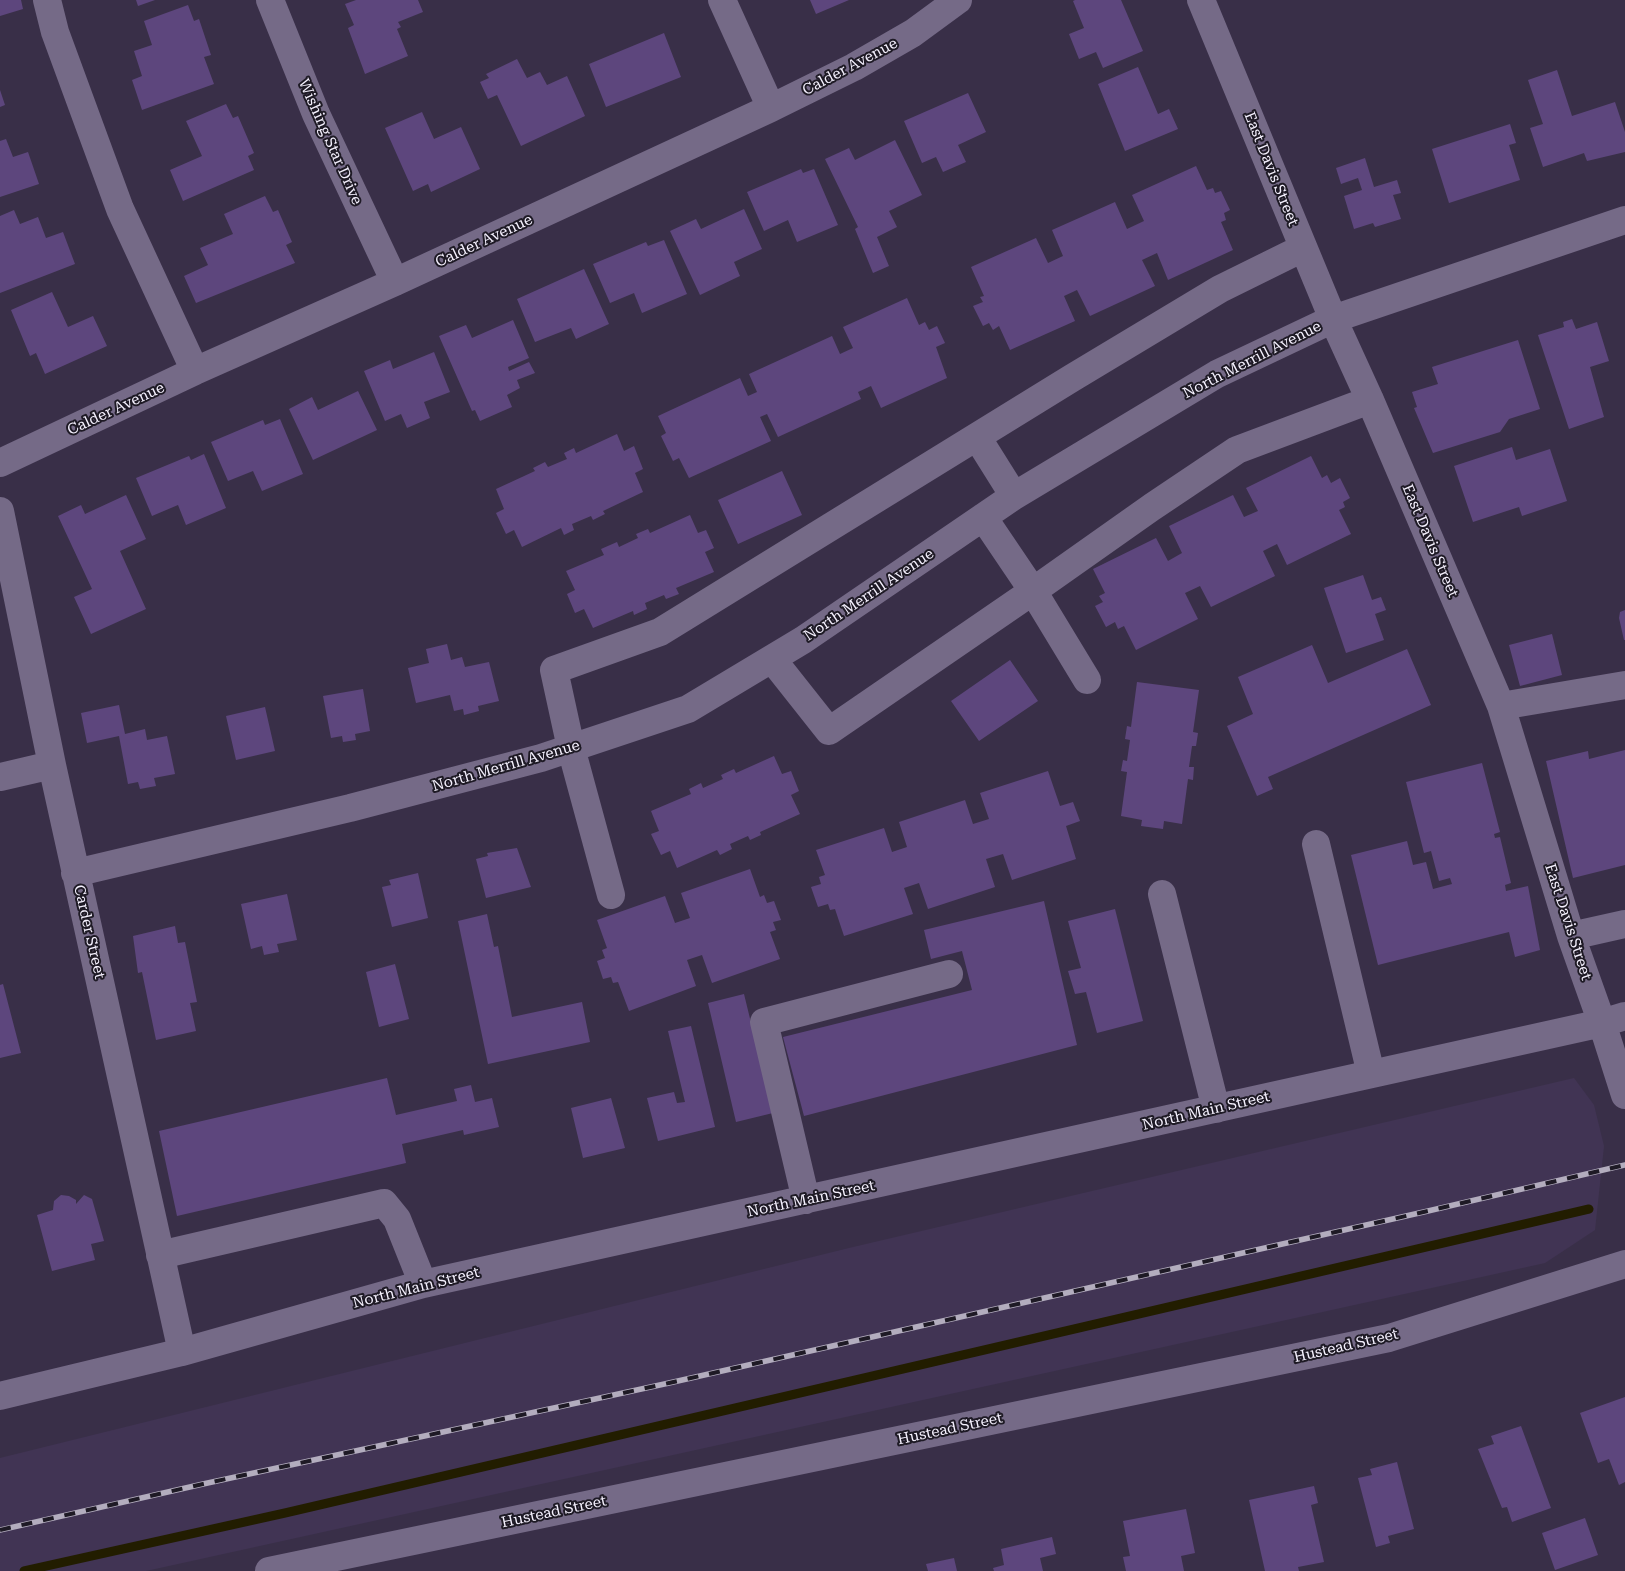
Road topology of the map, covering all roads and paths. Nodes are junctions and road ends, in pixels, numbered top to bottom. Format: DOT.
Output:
graph roads {
  1 [pos="47,0"];
  2 [pos="270,0"];
  3 [pos="722,0"];
  4 [pos="958,0"];
  5 [pos="1201,0"];
  6 [pos="771,108"];
  7 [pos="1625,220"];
  8 [pos="1303,248"];
  9 [pos="395,282"];
  10 [pos="1333,319"];
  11 [pos="195,371"];
  12 [pos="1370,400"];
  13 [pos="977,437"];
  14 [pos="0,463"];
  15 [pos="1014,496"];
  16 [pos="0,511"];
  17 [pos="983,517"];
  18 [pos="1033,591"];
  19 [pos="772,659"];
  20 [pos="1086,680"];
  21 [pos="1625,685"];
  22 [pos="1501,706"];
  23 [pos="571,748"];
  24 [pos="52,765"];
  25 [pos="0,777"];
  26 [pos="1316,844"];
  27 [pos="75,873"];
  28 [pos="1162,894"];
  29 [pos="611,895"];
  30 [pos="1625,924"];
  31 [pos="1571,936"];
  32 [pos="948,974"];
  33 [pos="1614,1020"];
  34 [pos="1371,1074"];
  35 [pos="1625,1095"];
  36 [pos="1216,1109"];
  37 [pos="806,1200"];
  38 [pos="160,1255"];
  39 [pos="1625,1264"];
  40 [pos="423,1284"];
  41 [pos="182,1352"];
  42 [pos="0,1396"];
  43 [pos="269,1571"];
  1 -- 11 [label="street"];
  2 -- 9 [label="street, Wishing Star Drive"];
  3 -- 6 [label="street"];
  4 -- 6 [label="street, Calder Avenue"];
  5 -- 8 [label="street, East Davis Street"];
  6 -- 9 [label="street, Calder Avenue"];
  7 -- 10 [label="street, North Merrill Avenue"];
  8 -- 10 [label="street, East Davis Street"];
  8 -- 13 [label="street"];
  9 -- 11 [label="street, Calder Avenue"];
  10 -- 12 [label="street, East Davis Street"];
  10 -- 15 [label="street, North Merrill Avenue"];
  11 -- 14 [label="street, Calder Avenue"];
  12 -- 18 [label="street"];
  12 -- 22 [label="street, East Davis Street"];
  13 -- 15 [label="street"];
  13 -- 23 [label="street"];
  15 -- 17 [label="street, North Merrill Avenue"];
  16 -- 24 [label="street, Carder Street"];
  17 -- 18 [label="street"];
  17 -- 19 [label="street, North Merrill Avenue"];
  18 -- 19 [label="street"];
  18 -- 20 [label="street"];
  19 -- 23 [label="street, North Merrill Avenue"];
  21 -- 22 [label="street"];
  22 -- 31 [label="street, East Davis Street"];
  23 -- 27 [label="street, North Merrill Avenue"];
  23 -- 29 [label="street"];
  24 -- 25 [label="street"];
  24 -- 27 [label="street, Carder Street"];
  26 -- 34 [label="street"];
  27 -- 38 [label="street, Carder Street"];
  28 -- 36 [label="street"];
  30 -- 31 [label="street"];
  31 -- 33 [label="street, East Davis Street"];
  32 -- 37 [label="street"];
  33 -- 34 [label="street, North Main Street"];
  33 -- 35 [label="street, East Davis Street"];
  34 -- 36 [label="street, North Main Street"];
  36 -- 37 [label="street, North Main Street"];
  37 -- 40 [label="street, North Main Street"];
  38 -- 40 [label="street"];
  38 -- 41 [label="street, Carder Street"];
  39 -- 43 [label="street, Hustead Street"];
  40 -- 41 [label="street, North Main Street"];
  41 -- 42 [label="street, North Main Street"];
}
